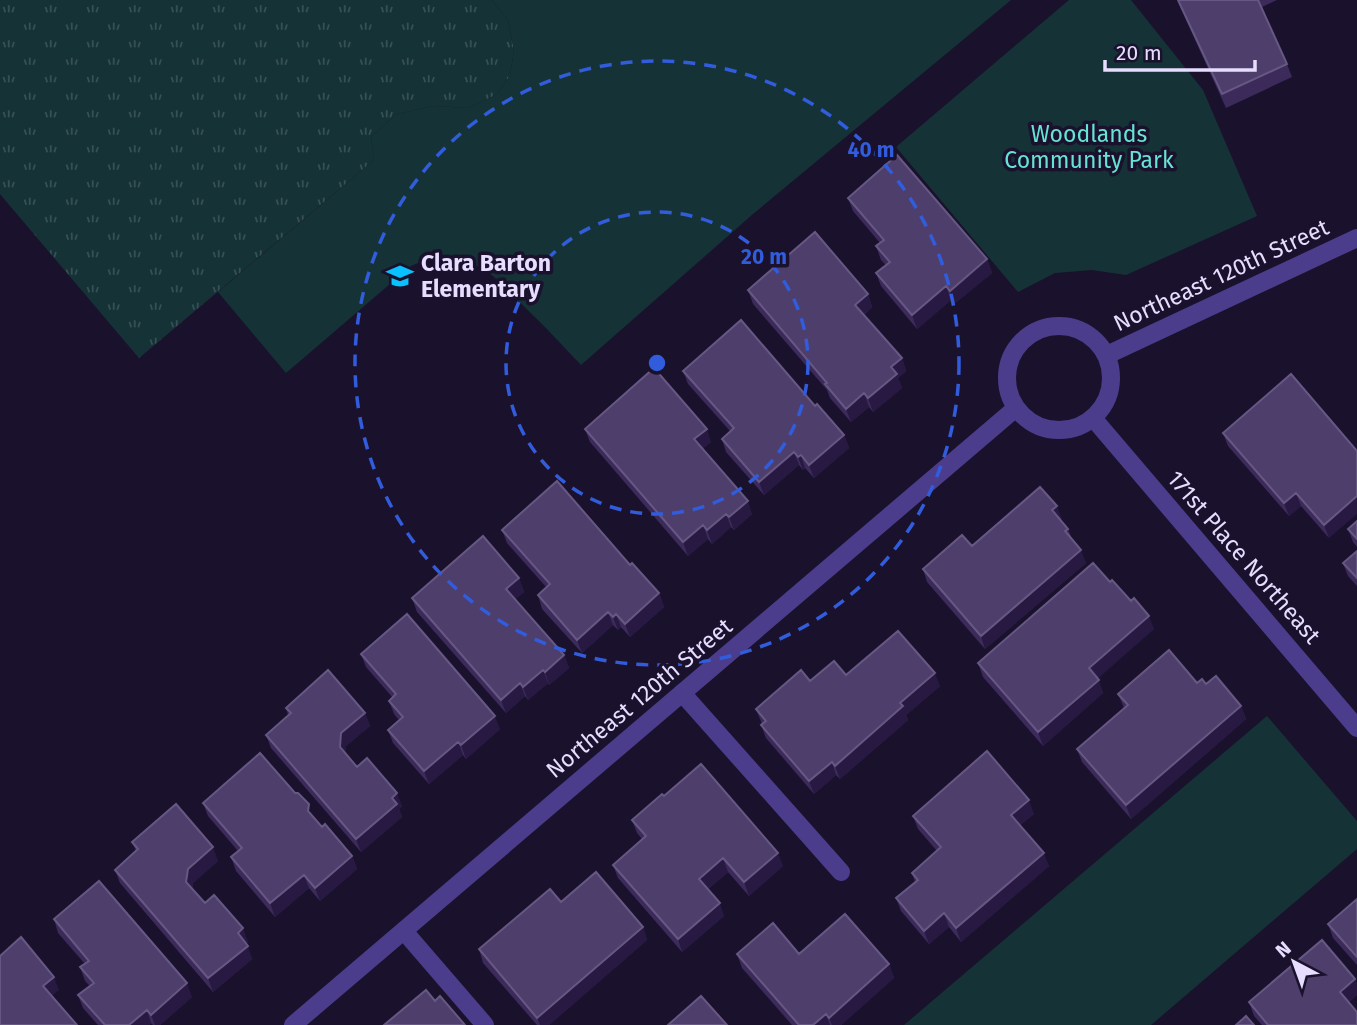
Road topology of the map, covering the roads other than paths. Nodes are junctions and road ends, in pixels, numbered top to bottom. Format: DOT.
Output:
graph roads {
  1 [pos="1357,238"];
  2 [pos="1107,355"];
  3 [pos="1016,408"];
  4 [pos="1093,418"];
  5 [pos="682,693"];
  6 [pos="1357,728"];
  7 [pos="841,872"];
  8 [pos="404,931"];
  9 [pos="293,1025"];
  10 [pos="485,1025"];
  1 -- 2 [label="street, Northeast 120th Street"];
  2 -- 3 [label="street"];
  2 -- 4 [label="street"];
  3 -- 4 [label="street"];
  3 -- 5 [label="street, Northeast 120th Street"];
  4 -- 6 [label="street, 171st Place Northeast"];
  5 -- 7 [label="street"];
  5 -- 8 [label="street, Northeast 120th Street"];
  8 -- 9 [label="street, Northeast 120th Street"];
  8 -- 10 [label="street"];
}
